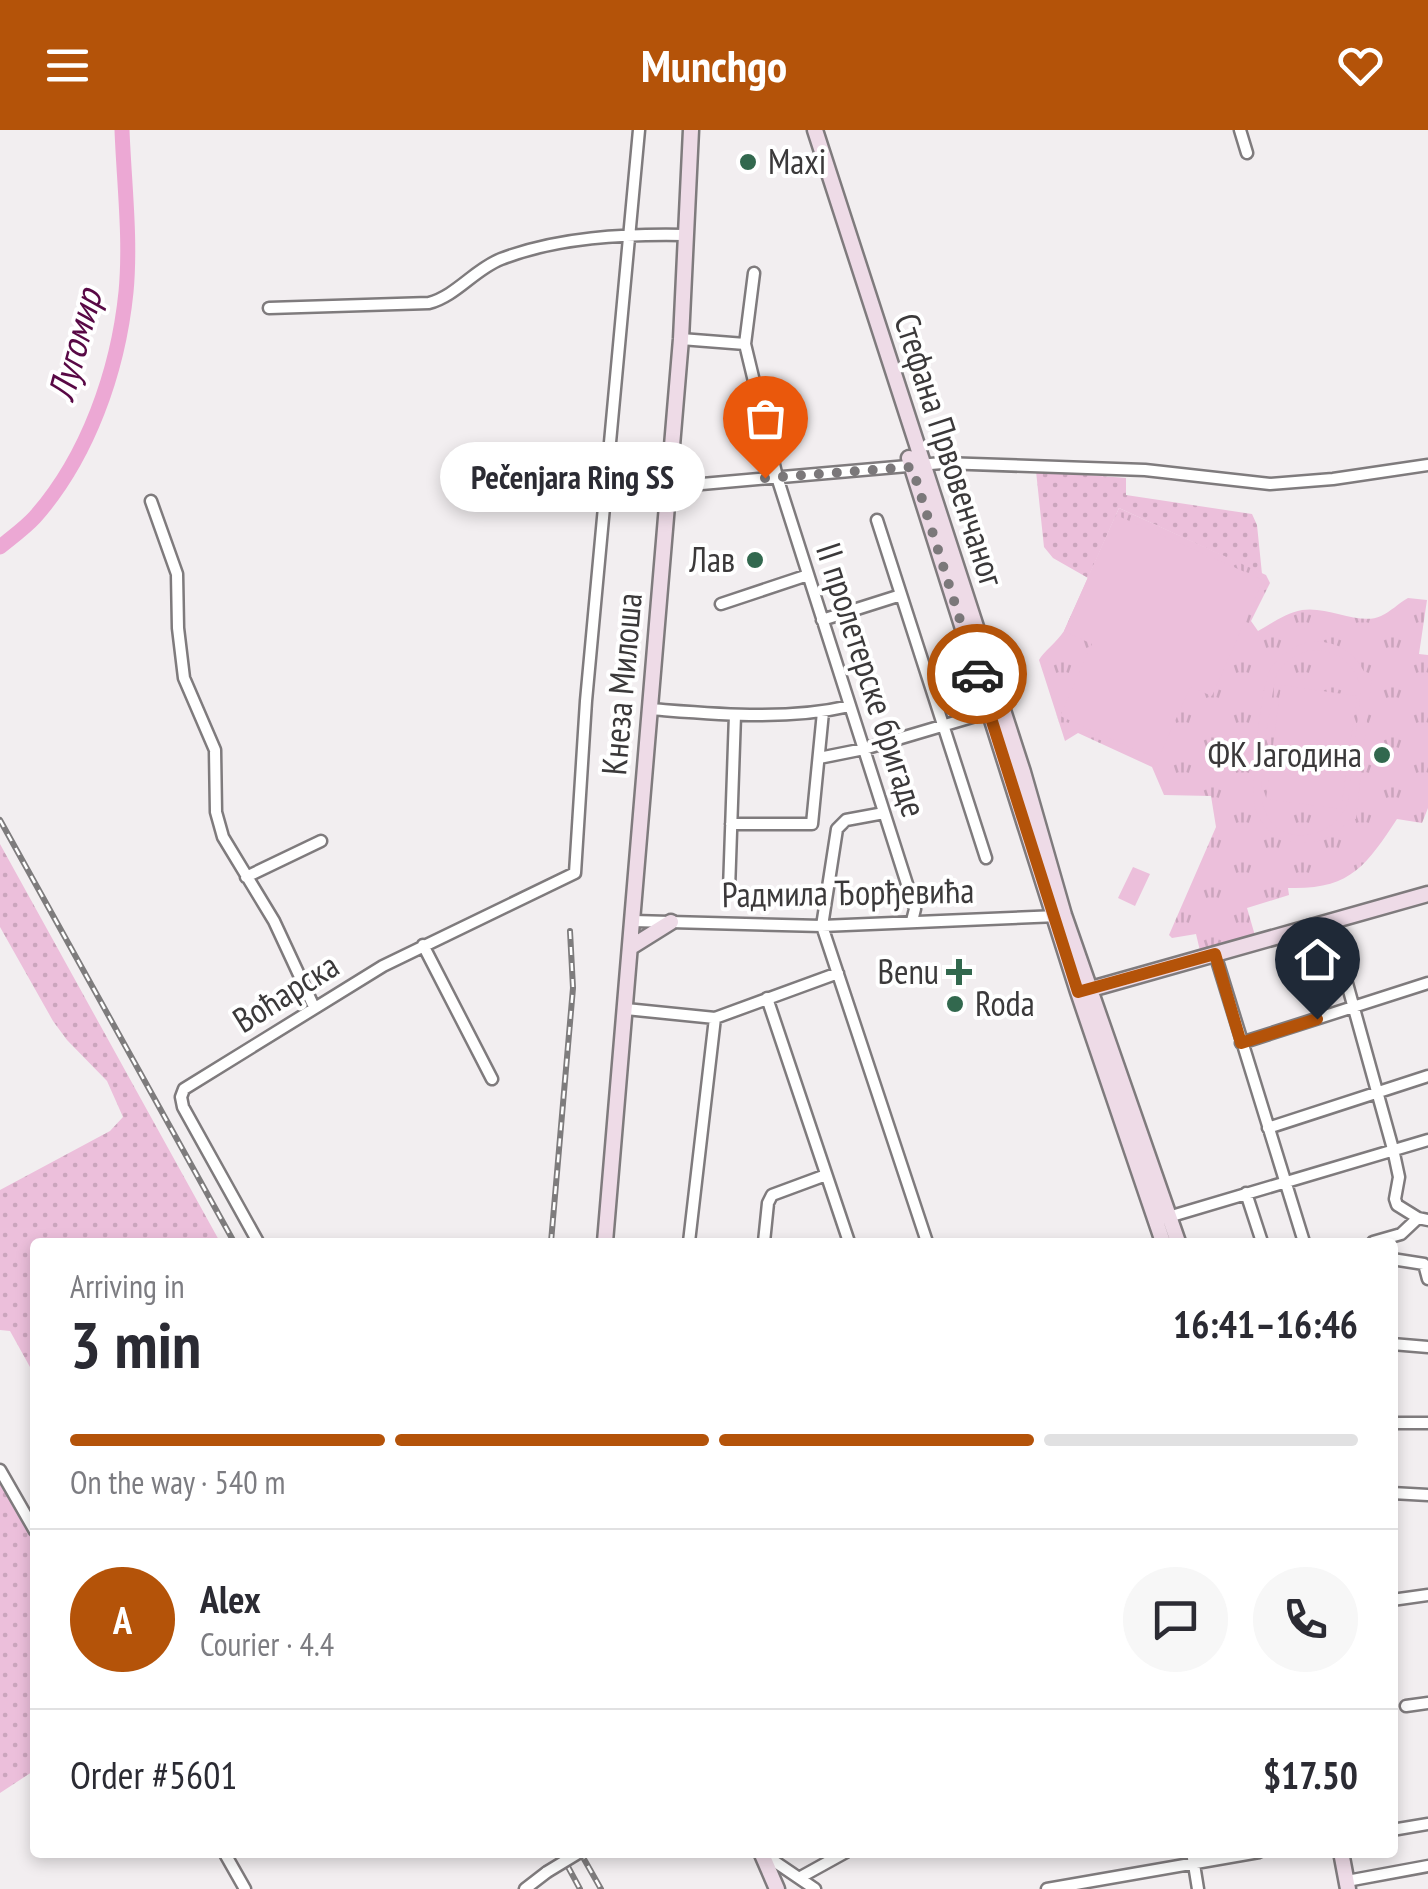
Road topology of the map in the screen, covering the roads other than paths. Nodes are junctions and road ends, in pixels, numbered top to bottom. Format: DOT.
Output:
graph roads {
  1 [pos="639,130"];
  2 [pos="691,130"];
  3 [pos="806,130"];
  4 [pos="816,130"];
  5 [pos="1240,130"];
  6 [pos="1247,153"];
  7 [pos="627,235"];
  8 [pos="684,235"];
  9 [pos="754,274"];
  10 [pos="269,308"];
  11 [pos="681,340"];
  12 [pos="746,344"];
  13 [pos="1428,465"];
  14 [pos="917,466"];
  15 [pos="777,477"];
  16 [pos="668,487"];
  17 [pos="151,501"];
  18 [pos="876,520"];
  19 [pos="808,575"];
  20 [pos="901,595"];
  21 [pos="721,604"];
  22 [pos="822,620"];
  23 [pos="983,674"];
  24 [pos="850,706"];
  25 [pos="650,709"];
  26 [pos="823,712"];
  27 [pos="989,712"];
  28 [pos="735,715"];
  29 [pos="943,725"];
  30 [pos="864,750"];
  31 [pos="818,758"];
  32 [pos="884,813"];
  33 [pos="730,824"];
  34 [pos="321,841"];
  35 [pos="986,858"];
  36 [pos="246,877"];
  37 [pos="728,890"];
  38 [pos="1428,894"];
  39 [pos="1059,916"];
  40 [pos="633,921"];
  41 [pos="912,921"];
  42 [pos="671,922"];
  43 [pos="1330,922"];
  44 [pos="822,926"];
  45 [pos="423,945"];
  46 [pos="631,948"];
  47 [pos="1215,954"];
  48 [pos="838,973"];
  49 [pos="1428,983"];
  50 [pos="1084,991"];
  51 [pos="766,998"];
  52 [pos="1355,1006"];
  53 [pos="314,1008"];
  54 [pos="626,1009"];
  55 [pos="715,1018"];
  56 [pos="1241,1043"];
  57 [pos="1428,1076"];
  58 [pos="492,1080"];
  59 [pos="1379,1092"];
  60 [pos="1268,1128"];
  61 [pos="1428,1140"];
  62 [pos="1393,1150"];
  63 [pos="826,1175"];
  64 [pos="1285,1180"];
  65 [pos="1246,1193"];
  66 [pos="1162,1219"];
  67 [pos="1423,1219"];
  68 [pos="256,1238"];
  69 [pos="605,1238"];
  70 [pos="689,1238"];
  71 [pos="764,1238"];
  72 [pos="849,1238"];
  73 [pos="925,1238"];
  74 [pos="1163,1238"];
  75 [pos="1175,1238"];
  76 [pos="1261,1238"];
  77 [pos="1303,1238"];
  78 [pos="1393,1238"];
  79 [pos="1398,1259"];
  80 [pos="1428,1279"];
  81 [pos="1398,1345"];
  82 [pos="1428,1348"];
  83 [pos="1398,1422"];
  84 [pos="1428,1423"];
  85 [pos="0,1470"];
  86 [pos="1398,1493"];
  87 [pos="1428,1495"];
  88 [pos="30,1522"];
  89 [pos="1428,1595"];
  90 [pos="1398,1599"];
  91 [pos="1428,1703"];
  92 [pos="1406,1706"];
  93 [pos="1428,1824"];
  94 [pos="1398,1829"];
  95 [pos="227,1858"];
  96 [pos="570,1858"];
  97 [pos="763,1858"];
  98 [pos="769,1858"];
  99 [pos="835,1858"];
  100 [pos="1193,1858"];
  101 [pos="1342,1858"];
  102 [pos="1428,1866"];
  103 [pos="799,1878"];
  104 [pos="1348,1885"];
  105 [pos="1056,1888"];
  106 [pos="245,1889"];
  107 [pos="525,1889"];
  108 [pos="777,1889"];
  109 [pos="814,1889"];
  110 [pos="1198,1889"];
  1 -- 7 [label="street"];
  2 -- 8 [label="street, Кнеза Милоша"];
  3 -- 14 [label="street, Стефана Првовенчаног"];
  4 -- 14 [label="street, Стефана Првовенчаног"];
  5 -- 6 [label="street"];
  7 -- 8 [label="street"];
  7 -- 10 [label="street"];
  7 -- 45 [label="street, Воћарска"];
  8 -- 11 [label="street, Кнеза Милоша"];
  9 -- 12 [label="street, II пролетерске бригаде"];
  11 -- 12 [label="street"];
  11 -- 16 [label="street, Кнеза Милоша"];
  12 -- 15 [label="street, II пролетерске бригаде"];
  13 -- 14 [label="street"];
  14 -- 15 [label="street"];
  14 -- 23 [label="street, Стефана Првовенчаног"];
  15 -- 16 [label="street"];
  15 -- 19 [label="street, II пролетерске бригаде"];
  16 -- 25 [label="street, Кнеза Милоша"];
  17 -- 36 [label="street"];
  18 -- 20 [label="street"];
  19 -- 21 [label="street"];
  19 -- 22 [label="street, II пролетерске бригаде"];
  20 -- 22 [label="street"];
  20 -- 29 [label="street"];
  22 -- 24 [label="street, II пролетерске бригаде"];
  23 -- 27 [label="street, Стефана Првовенчаног"];
  23 -- 39 [label="street, Стефана Првовенчаног"];
  24 -- 26 [label="street"];
  24 -- 30 [label="street, II пролетерске бригаде"];
  25 -- 28 [label="street"];
  25 -- 40 [label="street, Кнеза Милоша"];
  26 -- 28 [label="street"];
  26 -- 31 [label="street"];
  27 -- 29 [label="street"];
  27 -- 39 [label="street, Стефана Првовенчаног"];
  28 -- 33 [label="street"];
  29 -- 30 [label="street"];
  29 -- 35 [label="street"];
  30 -- 31 [label="street"];
  30 -- 32 [label="street, II пролетерске бригаде"];
  31 -- 33 [label="street"];
  32 -- 41 [label="street, II пролетерске бригаде"];
  32 -- 44 [label="street"];
  33 -- 37 [label="street"];
  34 -- 36 [label="street"];
  36 -- 53 [label="street"];
  38 -- 43 [label="street"];
  39 -- 41 [label="street, Радмила Ђорђевића"];
  39 -- 50 [label="street, Стефана Првовенчаног"];
  40 -- 42 [label="street, Радмила Ђорђевића"];
  40 -- 46 [label="street, Кнеза Милоша"];
  41 -- 44 [label="street, Радмила Ђорђевића"];
  42 -- 44 [label="street, Радмила Ђорђевића"];
  42 -- 46 [label="street"];
  43 -- 47 [label="street"];
  43 -- 52 [label="street"];
  44 -- 48 [label="street"];
  45 -- 53 [label="street, Воћарска"];
  45 -- 58 [label="street"];
  46 -- 54 [label="street, Кнеза Милоша"];
  47 -- 50 [label="street"];
  47 -- 56 [label="street"];
  48 -- 51 [label="street"];
  48 -- 73 [label="street"];
  49 -- 52 [label="street"];
  50 -- 66 [label="street, Стефана Првовенчаног"];
  51 -- 55 [label="street"];
  51 -- 63 [label="street"];
  52 -- 56 [label="street"];
  52 -- 59 [label="street"];
  53 -- 68 [label="street, Воћарска"];
  54 -- 55 [label="street"];
  54 -- 69 [label="street, Кнеза Милоша"];
  55 -- 70 [label="street"];
  56 -- 60 [label="street"];
  57 -- 59 [label="street"];
  59 -- 60 [label="street"];
  59 -- 62 [label="street"];
  60 -- 64 [label="street"];
  61 -- 62 [label="street"];
  62 -- 64 [label="street"];
  62 -- 67 [label="street"];
  63 -- 71 [label="street"];
  63 -- 72 [label="street"];
  64 -- 65 [label="street"];
  64 -- 77 [label="street"];
  65 -- 66 [label="street"];
  65 -- 76 [label="street"];
  66 -- 74 [label="street, Стефана Првовенчаног"];
  66 -- 75 [label="street, Стефана Првовенчаног"];
  67 -- 78 [label="street"];
  79 -- 80 [label="street"];
  81 -- 82 [label="street"];
  83 -- 84 [label="street"];
  85 -- 88 [label="street"];
  86 -- 87 [label="street"];
  89 -- 90 [label="street"];
  91 -- 92 [label="street"];
  93 -- 94 [label="street"];
  95 -- 106 [label="street"];
  96 -- 107 [label="street, bridge"];
  97 -- 108 [label="street"];
  98 -- 103 [label="street"];
  99 -- 103 [label="street"];
  100 -- 105 [label="street"];
  100 -- 110 [label="street"];
  101 -- 104 [label="street"];
  102 -- 104 [label="street"];
  103 -- 109 [label="street"];
}
